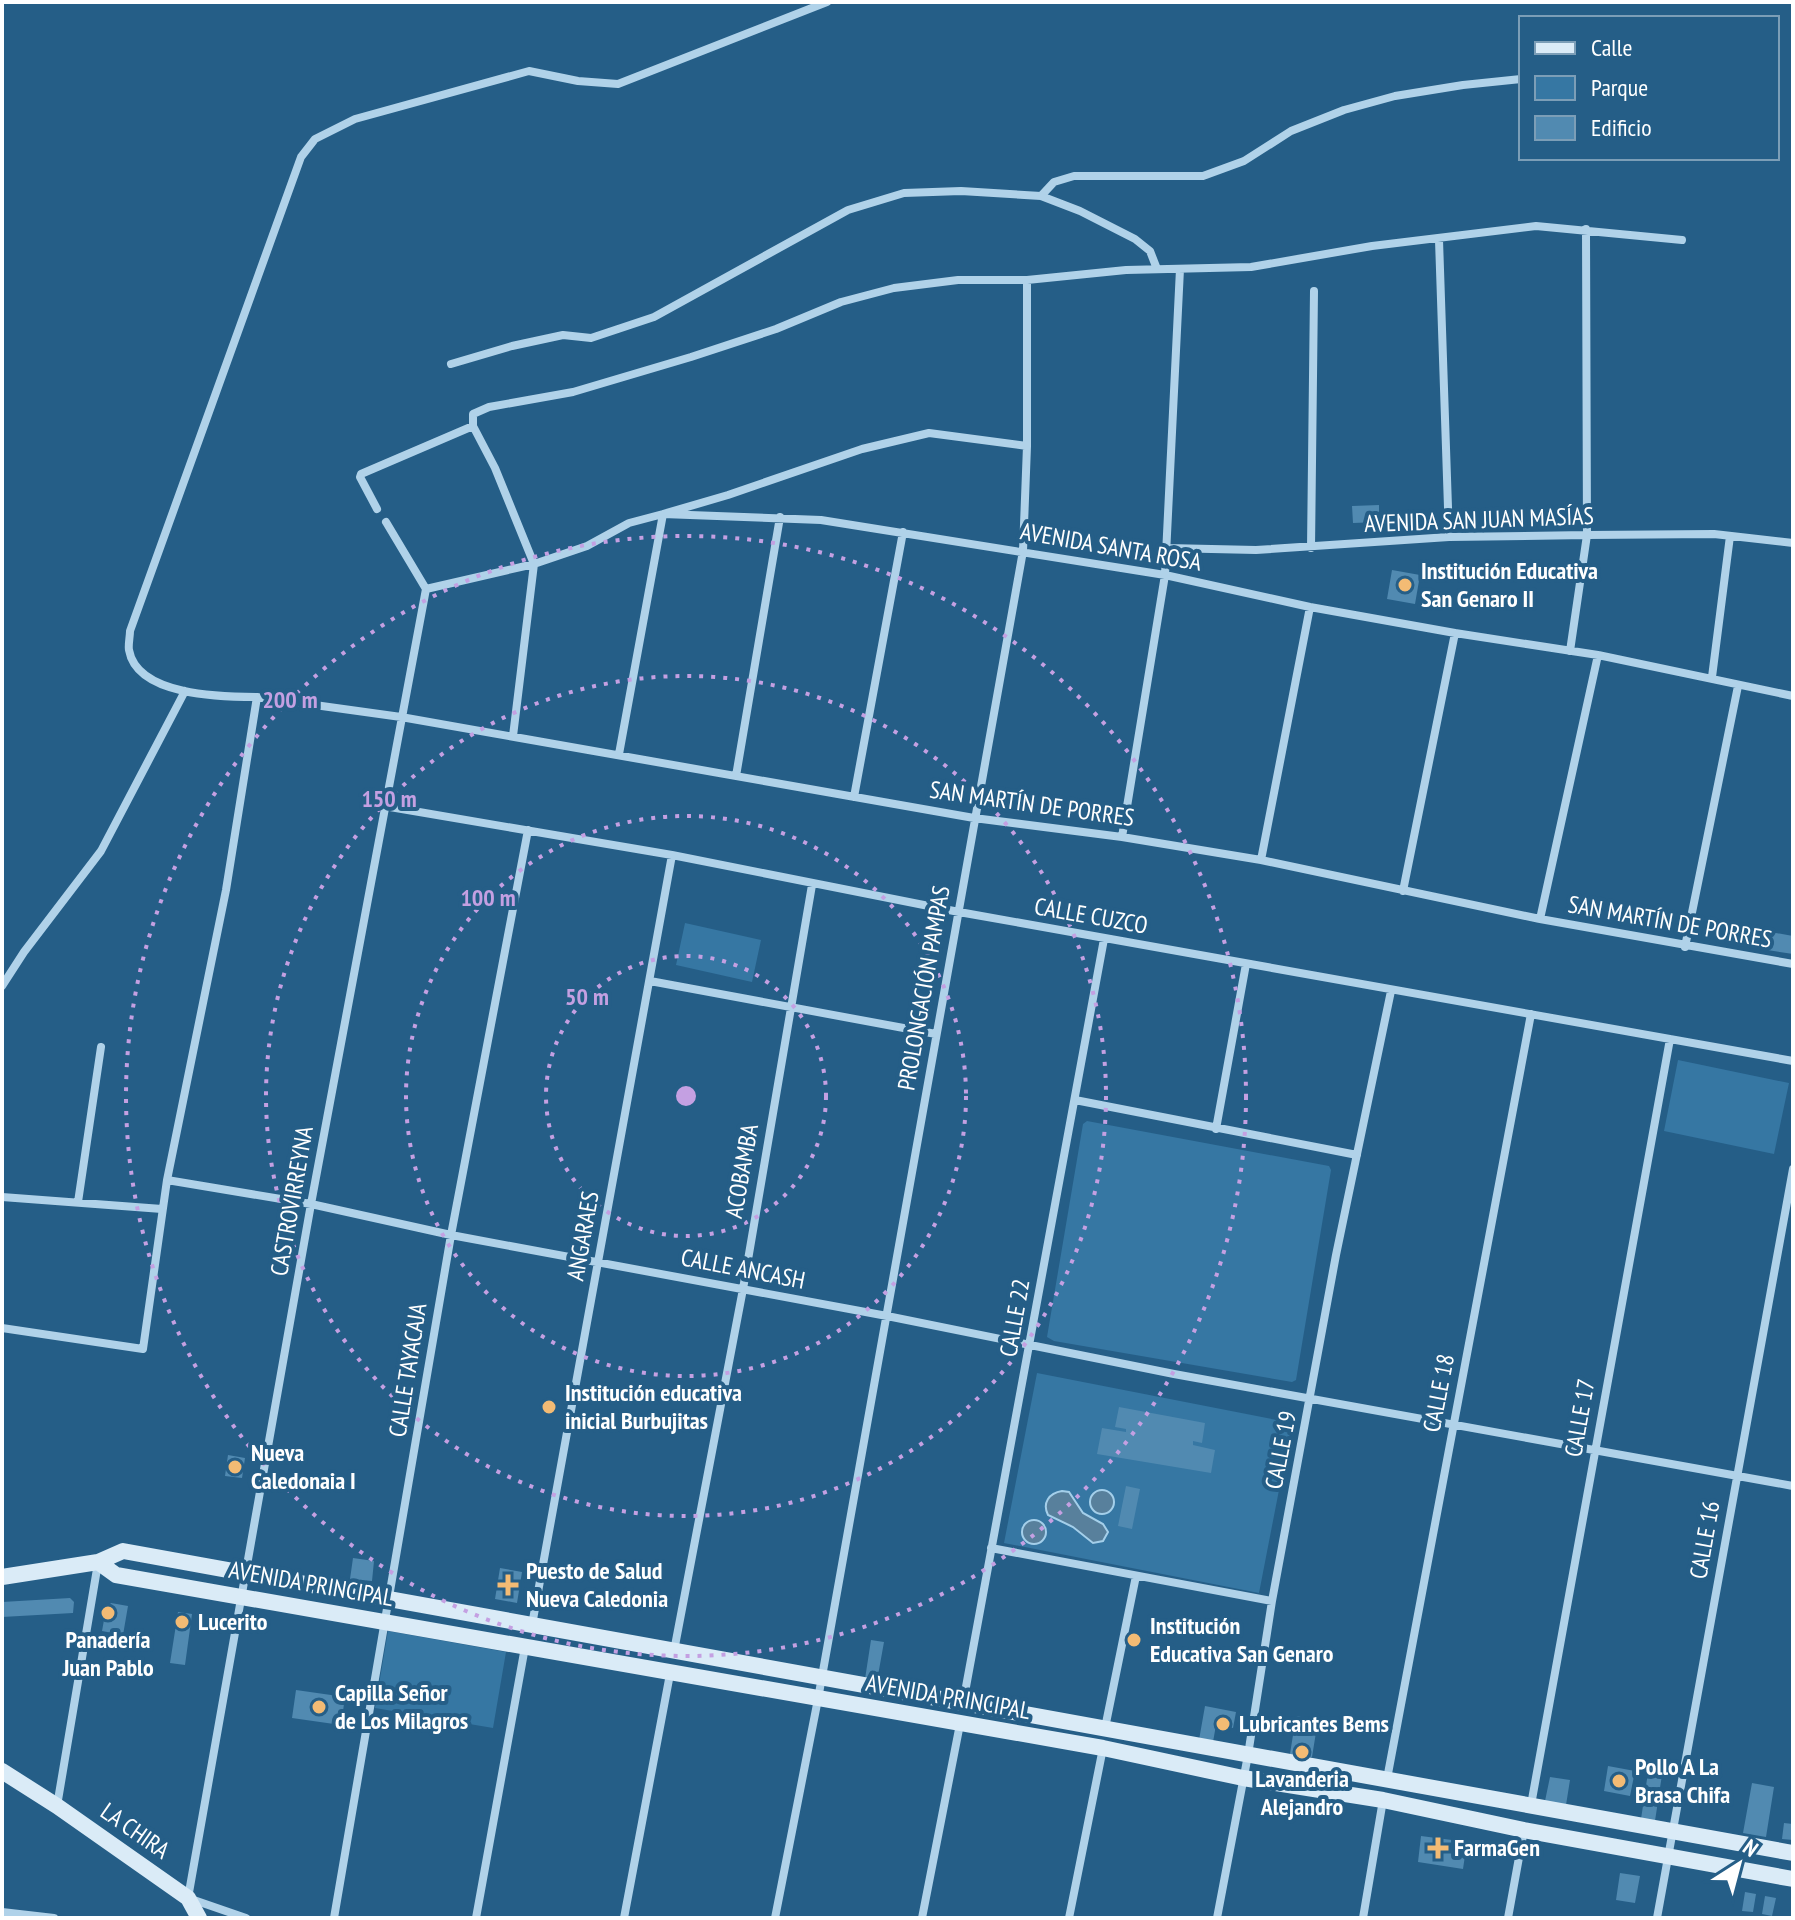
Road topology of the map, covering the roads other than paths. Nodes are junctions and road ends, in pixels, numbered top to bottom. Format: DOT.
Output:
graph roads {
  1 [pos="827,2"];
  2 [pos="1519,79"];
  3 [pos="1041,196"];
  4 [pos="1586,229"];
  5 [pos="1439,240"];
  6 [pos="1682,240"];
  7 [pos="1157,269"];
  8 [pos="1180,269"];
  9 [pos="1027,280"];
  10 [pos="1314,291"];
  11 [pos="451,364"];
  12 [pos="473,426"];
  13 [pos="1027,446"];
  14 [pos="377,509"];
  15 [pos="663,514"];
  16 [pos="780,517"];
  17 [pos="386,522"];
  18 [pos="903,532"];
  19 [pos="1587,535"];
  20 [pos="1730,536"];
  21 [pos="1449,537"];
  22 [pos="1793,543"];
  23 [pos="1167,548"];
  24 [pos="1311,548"];
  25 [pos="1023,551"];
  26 [pos="534,564"];
  27 [pos="1165,575"];
  28 [pos="426,589"];
  29 [pos="1310,607"];
  30 [pos="1455,633"];
  31 [pos="1570,651"];
  32 [pos="1598,655"];
  33 [pos="1712,677"];
  34 [pos="1738,686"];
  35 [pos="185,691"];
  36 [pos="1793,696"];
  37 [pos="260,698"];
  38 [pos="401,717"];
  39 [pos="513,736"];
  40 [pos="619,754"];
  41 [pos="736,776"];
  42 [pos="854,797"];
  43 [pos="384,806"];
  44 [pos="974,818"];
  45 [pos="528,830"];
  46 [pos="1122,837"];
  47 [pos="672,855"];
  48 [pos="1261,860"];
  49 [pos="812,885"];
  50 [pos="1403,891"];
  51 [pos="959,912"];
  52 [pos="1540,919"];
  53 [pos="1104,939"];
  54 [pos="1685,947"];
  55 [pos="1246,964"];
  56 [pos="1793,964"];
  57 [pos="650,981"];
  58 [pos="2,986"];
  59 [pos="1391,991"];
  60 [pos="791,1007"];
  61 [pos="1531,1014"];
  62 [pos="936,1034"];
  63 [pos="1670,1039"];
  64 [pos="101,1047"];
  65 [pos="1793,1061"];
  66 [pos="1075,1100"];
  67 [pos="1216,1129"];
  68 [pos="1357,1155"];
  69 [pos="1793,1169"];
  70 [pos="167,1180"];
  71 [pos="2,1197"];
  72 [pos="78,1202"];
  73 [pos="311,1204"];
  74 [pos="162,1209"];
  75 [pos="451,1235"];
  76 [pos="598,1262"];
  77 [pos="743,1289"];
  78 [pos="887,1316"];
  79 [pos="2,1328"];
  80 [pos="1030,1345"];
  81 [pos="1311,1398"];
  82 [pos="1453,1424"];
  83 [pos="1594,1450"];
  84 [pos="1737,1476"];
  85 [pos="1793,1486"];
  86 [pos="991,1548"];
  87 [pos="98,1562"];
  88 [pos="246,1571"];
  89 [pos="1136,1576"];
  90 [pos="2,1577"];
  91 [pos="242,1596"];
  92 [pos="390,1597"];
  93 [pos="1272,1601"];
  94 [pos="384,1621"];
  95 [pos="532,1625"];
  96 [pos="526,1646"];
  97 [pos="673,1651"];
  98 [pos="670,1674"];
  99 [pos="821,1679"];
  100 [pos="818,1699"];
  101 [pos="963,1703"];
  102 [pos="960,1724"];
  103 [pos="1105,1728"];
  104 [pos="1103,1748"];
  105 [pos="1248,1755"];
  106 [pos="2,1771"];
  107 [pos="1243,1778"];
  108 [pos="1387,1779"];
  109 [pos="1383,1800"];
  110 [pos="1531,1805"];
  111 [pos="57,1806"];
  112 [pos="1524,1830"];
  113 [pos="1673,1831"];
  114 [pos="1793,1853"];
  115 [pos="1668,1856"];
  116 [pos="1793,1879"];
  117 [pos="188,1898"];
  118 [pos="2,1912"];
  119 [pos="54,1918"];
  120 [pos="199,1918"];
  121 [pos="246,1918"];
  122 [pos="334,1918"];
  123 [pos="476,1918"];
  124 [pos="624,1918"];
  125 [pos="775,1918"];
  126 [pos="922,1918"];
  127 [pos="1069,1918"];
  128 [pos="1217,1918"];
  129 [pos="1363,1918"];
  130 [pos="1508,1918"];
  131 [pos="1657,1918"];
  1 -- 35 [label="street, SAN MARTÍN DE PORRES"];
  2 -- 3 [label="street"];
  3 -- 7 [label="street"];
  3 -- 11 [label="street"];
  4 -- 5 [label="street"];
  4 -- 6 [label="street"];
  4 -- 19 [label="street"];
  5 -- 8 [label="street"];
  5 -- 21 [label="street"];
  7 -- 8 [label="street"];
  7 -- 9 [label="street"];
  8 -- 23 [label="street"];
  9 -- 12 [label="street"];
  9 -- 13 [label="street, PROLONGACIÓN PAMPAS"];
  10 -- 24 [label="street"];
  12 -- 14 [label="street"];
  12 -- 26 [label="street"];
  13 -- 15 [label="street"];
  13 -- 25 [label="street, PROLONGACIÓN PAMPAS"];
  15 -- 16 [label="street, AVENIDA SANTA ROSA"];
  15 -- 26 [label="street, AVENIDA SANTA ROSA"];
  15 -- 40 [label="street"];
  16 -- 18 [label="street, AVENIDA SANTA ROSA"];
  16 -- 41 [label="street"];
  17 -- 28 [label="street"];
  18 -- 25 [label="street, AVENIDA SANTA ROSA"];
  18 -- 42 [label="street"];
  19 -- 20 [label="street, AVENIDA SAN JUAN MASÍAS"];
  19 -- 21 [label="street, AVENIDA SAN JUAN MASÍAS"];
  19 -- 31 [label="street"];
  20 -- 22 [label="street, AVENIDA SAN JUAN MASÍAS"];
  20 -- 33 [label="street"];
  21 -- 24 [label="street, AVENIDA SAN JUAN MASÍAS"];
  23 -- 24 [label="street, AVENIDA SAN JUAN MASÍAS"];
  23 -- 27 [label="street"];
  25 -- 27 [label="street, AVENIDA SANTA ROSA"];
  25 -- 44 [label="street, PROLONGACIÓN PAMPAS"];
  26 -- 28 [label="street, AVENIDA SANTA ROSA"];
  26 -- 39 [label="street"];
  27 -- 29 [label="street, AVENIDA SANTA ROSA"];
  27 -- 46 [label="street"];
  28 -- 38 [label="street, CASTROVIRREYNA"];
  29 -- 30 [label="street, AVENIDA SANTA ROSA"];
  29 -- 48 [label="street"];
  30 -- 31 [label="street, AVENIDA SANTA ROSA"];
  30 -- 50 [label="street"];
  31 -- 32 [label="street, AVENIDA SANTA ROSA"];
  32 -- 33 [label="street, AVENIDA SANTA ROSA"];
  32 -- 52 [label="street"];
  33 -- 34 [label="street, AVENIDA SANTA ROSA"];
  34 -- 36 [label="street, AVENIDA SANTA ROSA"];
  34 -- 54 [label="street"];
  35 -- 37 [label="street, SAN MARTÍN DE PORRES"];
  35 -- 58 [label="street"];
  37 -- 38 [label="street, SAN MARTÍN DE PORRES"];
  37 -- 70 [label="street"];
  38 -- 39 [label="street, SAN MARTÍN DE PORRES"];
  38 -- 43 [label="street, CASTROVIRREYNA"];
  39 -- 40 [label="street, SAN MARTÍN DE PORRES"];
  40 -- 41 [label="street, SAN MARTÍN DE PORRES"];
  41 -- 42 [label="street, SAN MARTÍN DE PORRES"];
  42 -- 44 [label="street, SAN MARTÍN DE PORRES"];
  43 -- 45 [label="street, CALLE CUZCO"];
  43 -- 73 [label="street, CASTROVIRREYNA"];
  44 -- 46 [label="street, SAN MARTÍN DE PORRES"];
  44 -- 51 [label="street, PROLONGACIÓN PAMPAS"];
  45 -- 47 [label="street, CALLE CUZCO"];
  45 -- 75 [label="street, CALLE TAYACAJA"];
  46 -- 48 [label="street, SAN MARTÍN DE PORRES"];
  47 -- 49 [label="street, CALLE CUZCO"];
  47 -- 57 [label="street, ANGARAES"];
  48 -- 50 [label="street, SAN MARTÍN DE PORRES"];
  49 -- 51 [label="street, CALLE CUZCO"];
  49 -- 60 [label="street, ACOBAMBA"];
  50 -- 52 [label="street, SAN MARTÍN DE PORRES"];
  51 -- 53 [label="street, CALLE CUZCO"];
  51 -- 62 [label="street, PROLONGACIÓN PAMPAS"];
  52 -- 54 [label="street, SAN MARTÍN DE PORRES"];
  53 -- 55 [label="street, CALLE CUZCO"];
  53 -- 66 [label="street, CALLE 22"];
  54 -- 56 [label="street, SAN MARTÍN DE PORRES"];
  55 -- 59 [label="street, CALLE CUZCO"];
  55 -- 67 [label="street"];
  57 -- 60 [label="street"];
  57 -- 76 [label="street, ANGARAES"];
  59 -- 61 [label="street, CALLE CUZCO"];
  59 -- 68 [label="street, CALLE 19"];
  60 -- 62 [label="street"];
  60 -- 77 [label="street, ACOBAMBA"];
  61 -- 63 [label="street, CALLE CUZCO"];
  61 -- 82 [label="street, CALLE 18"];
  62 -- 78 [label="street, PROLONGACIÓN PAMPAS"];
  63 -- 65 [label="street, CALLE CUZCO"];
  63 -- 83 [label="street, CALLE 17"];
  64 -- 72 [label="street"];
  66 -- 67 [label="street"];
  66 -- 80 [label="street, CALLE 22"];
  67 -- 68 [label="street"];
  68 -- 81 [label="street, CALLE 19"];
  69 -- 84 [label="street, CALLE 16"];
  70 -- 73 [label="street, CALLE ANCASH"];
  70 -- 74 [label="street"];
  71 -- 72 [label="street"];
  72 -- 74 [label="street"];
  73 -- 75 [label="street, CALLE ANCASH"];
  73 -- 88 [label="street, CASTROVIRREYNA"];
  74 -- 79 [label="street"];
  75 -- 76 [label="street, CALLE ANCASH"];
  75 -- 92 [label="street, CALLE TAYACAJA"];
  76 -- 77 [label="street, CALLE ANCASH"];
  76 -- 95 [label="street, ANGARAES"];
  77 -- 78 [label="street, CALLE ANCASH"];
  77 -- 97 [label="street, ACOBAMBA"];
  78 -- 80 [label="street, CALLE ANCASH"];
  78 -- 99 [label="street, PROLONGACIÓN PAMPAS"];
  80 -- 81 [label="street, CALLE ANCASH"];
  80 -- 86 [label="street, CALLE 22"];
  81 -- 82 [label="street, CALLE ANCASH"];
  81 -- 93 [label="street, CALLE 19"];
  82 -- 83 [label="street, CALLE ANCASH"];
  82 -- 108 [label="street, CALLE 18"];
  83 -- 84 [label="street, CALLE ANCASH"];
  83 -- 110 [label="street, CALLE 17"];
  84 -- 85 [label="street, CALLE ANCASH"];
  84 -- 113 [label="street, CALLE 16"];
  86 -- 89 [label="street"];
  86 -- 101 [label="street, CALLE 22"];
  87 -- 88 [label="street, AVENIDA PRINCIPAL"];
  87 -- 90 [label="street, AVENIDA PRINCIPAL"];
  87 -- 91 [label="street, AVENIDA PRINCIPAL"];
  87 -- 111 [label="street"];
  88 -- 91 [label="street, CASTROVIRREYNA"];
  88 -- 92 [label="street, AVENIDA PRINCIPAL"];
  89 -- 93 [label="street"];
  89 -- 103 [label="street"];
  91 -- 94 [label="street, AVENIDA PRINCIPAL"];
  91 -- 117 [label="street, CASTROVIRREYNA"];
  92 -- 94 [label="street, CALLE TAYACAJA"];
  92 -- 95 [label="street, AVENIDA PRINCIPAL"];
  93 -- 105 [label="street, CALLE 19"];
  94 -- 96 [label="street, AVENIDA PRINCIPAL"];
  94 -- 122 [label="street, CALLE TAYACAJA"];
  95 -- 97 [label="street, AVENIDA PRINCIPAL"];
  96 -- 98 [label="street, AVENIDA PRINCIPAL"];
  96 -- 123 [label="street"];
  97 -- 99 [label="street, AVENIDA PRINCIPAL"];
  98 -- 100 [label="street, AVENIDA PRINCIPAL"];
  98 -- 124 [label="street"];
  99 -- 100 [label="street, PROLONGACIÓN PAMPAS"];
  99 -- 101 [label="street, AVENIDA PRINCIPAL"];
  100 -- 102 [label="street, AVENIDA PRINCIPAL"];
  100 -- 125 [label="street, PROLONGACIÓN PAMPAS"];
  101 -- 103 [label="street, AVENIDA PRINCIPAL"];
  102 -- 104 [label="street, AVENIDA PRINCIPAL"];
  102 -- 126 [label="street"];
  103 -- 105 [label="street, AVENIDA PRINCIPAL"];
  104 -- 107 [label="street, AVENIDA PRINCIPAL"];
  104 -- 127 [label="street"];
  105 -- 107 [label="street, CALLE 19"];
  105 -- 108 [label="street, AVENIDA PRINCIPAL"];
  106 -- 111 [label="street, LA CHIRA"];
  107 -- 109 [label="street, AVENIDA PRINCIPAL"];
  107 -- 128 [label="street, CALLE 19"];
  108 -- 110 [label="street, AVENIDA PRINCIPAL"];
  109 -- 112 [label="street, AVENIDA PRINCIPAL"];
  109 -- 129 [label="street"];
  110 -- 113 [label="street, AVENIDA PRINCIPAL"];
  111 -- 117 [label="street, LA CHIRA"];
  112 -- 115 [label="street, AVENIDA PRINCIPAL"];
  112 -- 130 [label="street"];
  113 -- 114 [label="street, AVENIDA PRINCIPAL"];
  113 -- 115 [label="street, CALLE 16"];
  115 -- 116 [label="street, AVENIDA PRINCIPAL"];
  115 -- 131 [label="street, CALLE 16"];
  117 -- 120 [label="street"];
  117 -- 121 [label="street, LA CHIRA"];
  118 -- 119 [label="street"];
}
